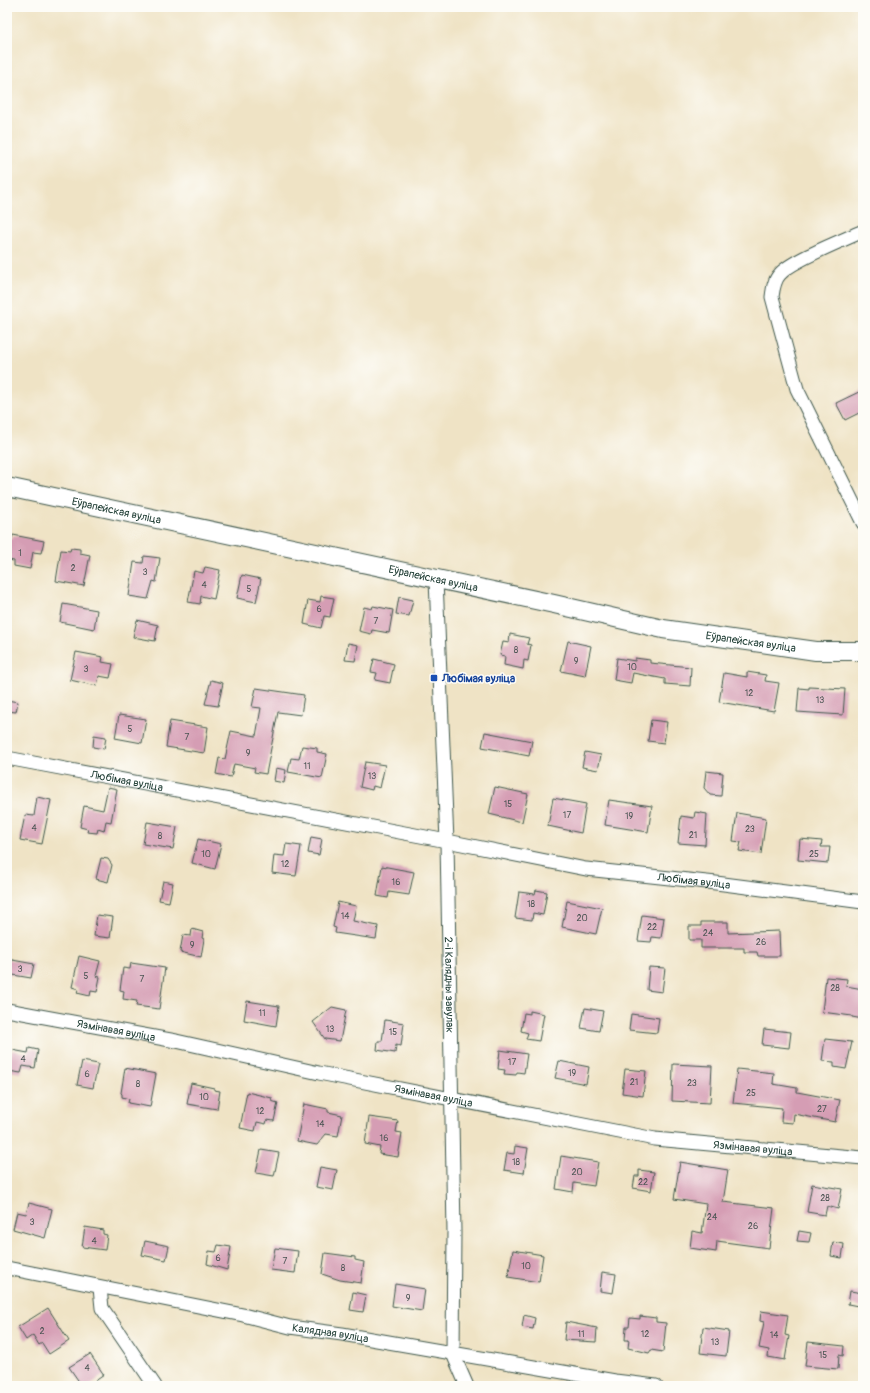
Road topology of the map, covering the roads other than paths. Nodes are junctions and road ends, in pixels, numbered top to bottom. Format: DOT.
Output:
graph roads {
  1 [pos="863,231"];
  2 [pos="7,487"];
  3 [pos="863,524"];
  4 [pos="436,580"];
  5 [pos="863,651"];
  6 [pos="7,758"];
  7 [pos="447,841"];
  8 [pos="863,902"];
  9 [pos="7,1010"];
  10 [pos="451,1099"];
  11 [pos="863,1158"];
  12 [pos="7,1268"];
  13 [pos="100,1288"];
  14 [pos="453,1354"];
  15 [pos="155,1386"];
  16 [pos="467,1386"];
  17 [pos="656,1386"];
  1 -- 3 [label="street"];
  2 -- 4 [label="street, Еўрапейская вуліца"];
  4 -- 5 [label="street, Еўрапейская вуліца"];
  4 -- 7 [label="street, 2-і Калядны завулак"];
  6 -- 7 [label="street, Любімая вуліца"];
  7 -- 8 [label="street, Любімая вуліца"];
  7 -- 10 [label="street, 2-і Калядны завулак"];
  9 -- 10 [label="street, Язмінавая вуліца"];
  10 -- 11 [label="street, Язмінавая вуліца"];
  10 -- 14 [label="street, 2-і Калядны завулак"];
  12 -- 13 [label="street, Калядная вуліца"];
  13 -- 14 [label="street, Калядная вуліца"];
  13 -- 15 [label="street"];
  14 -- 16 [label="street, 2-і Калядны завулак"];
  14 -- 17 [label="street, Калядная вуліца"];
}
